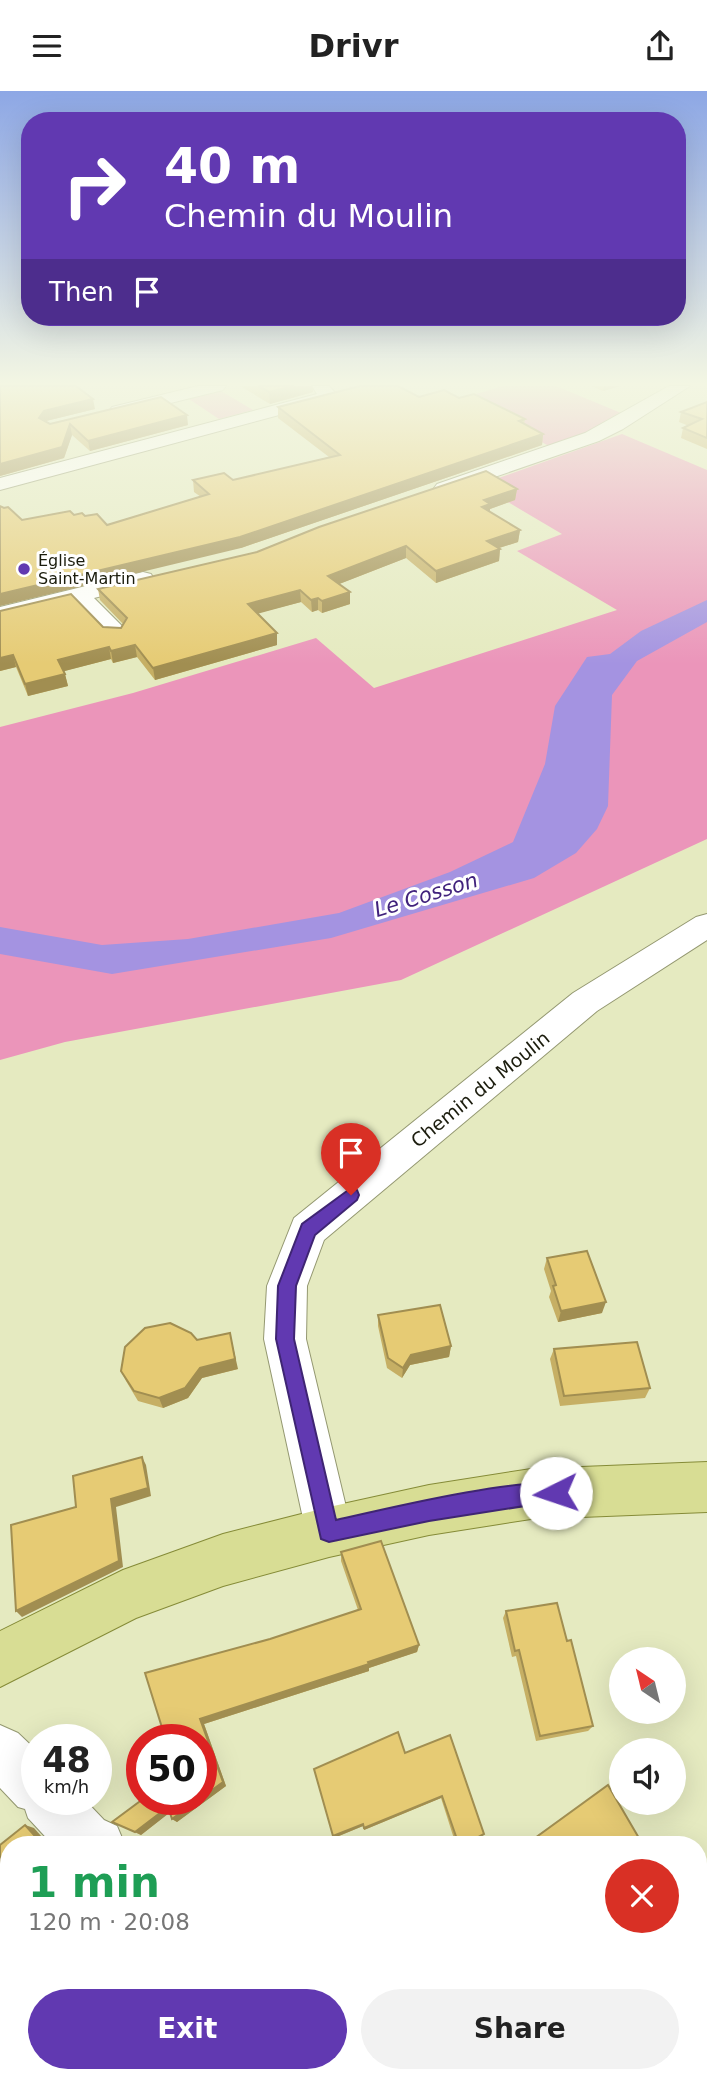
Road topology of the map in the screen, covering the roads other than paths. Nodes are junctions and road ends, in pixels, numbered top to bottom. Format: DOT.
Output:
graph roads {
  1 [pos="20,479"];
  2 [pos="469,479"];
  3 [pos="0,484"];
  4 [pos="428,493"];
  5 [pos="162,575"];
  6 [pos="78,594"];
  7 [pos="0,614"];
  8 [pos="115,632"];
  9 [pos="707,925"];
  10 [pos="707,1487"];
  11 [pos="329,1532"];
  12 [pos="0,1660"];
  13 [pos="0,1752"];
  14 [pos="21,1772"];
  15 [pos="62,1815"];
  16 [pos="82,1836"];
  1 -- 3 [label="street"];
  2 -- 4 [label="street"];
  5 -- 6 [label="street"];
  6 -- 7 [label="street"];
  6 -- 8 [label="street"];
  9 -- 11 [label="street, Chemin du Moulin"];
  10 -- 11 [label="main road"];
  11 -- 12 [label="main road"];
  13 -- 14 [label="street"];
  15 -- 16 [label="street"];
}
